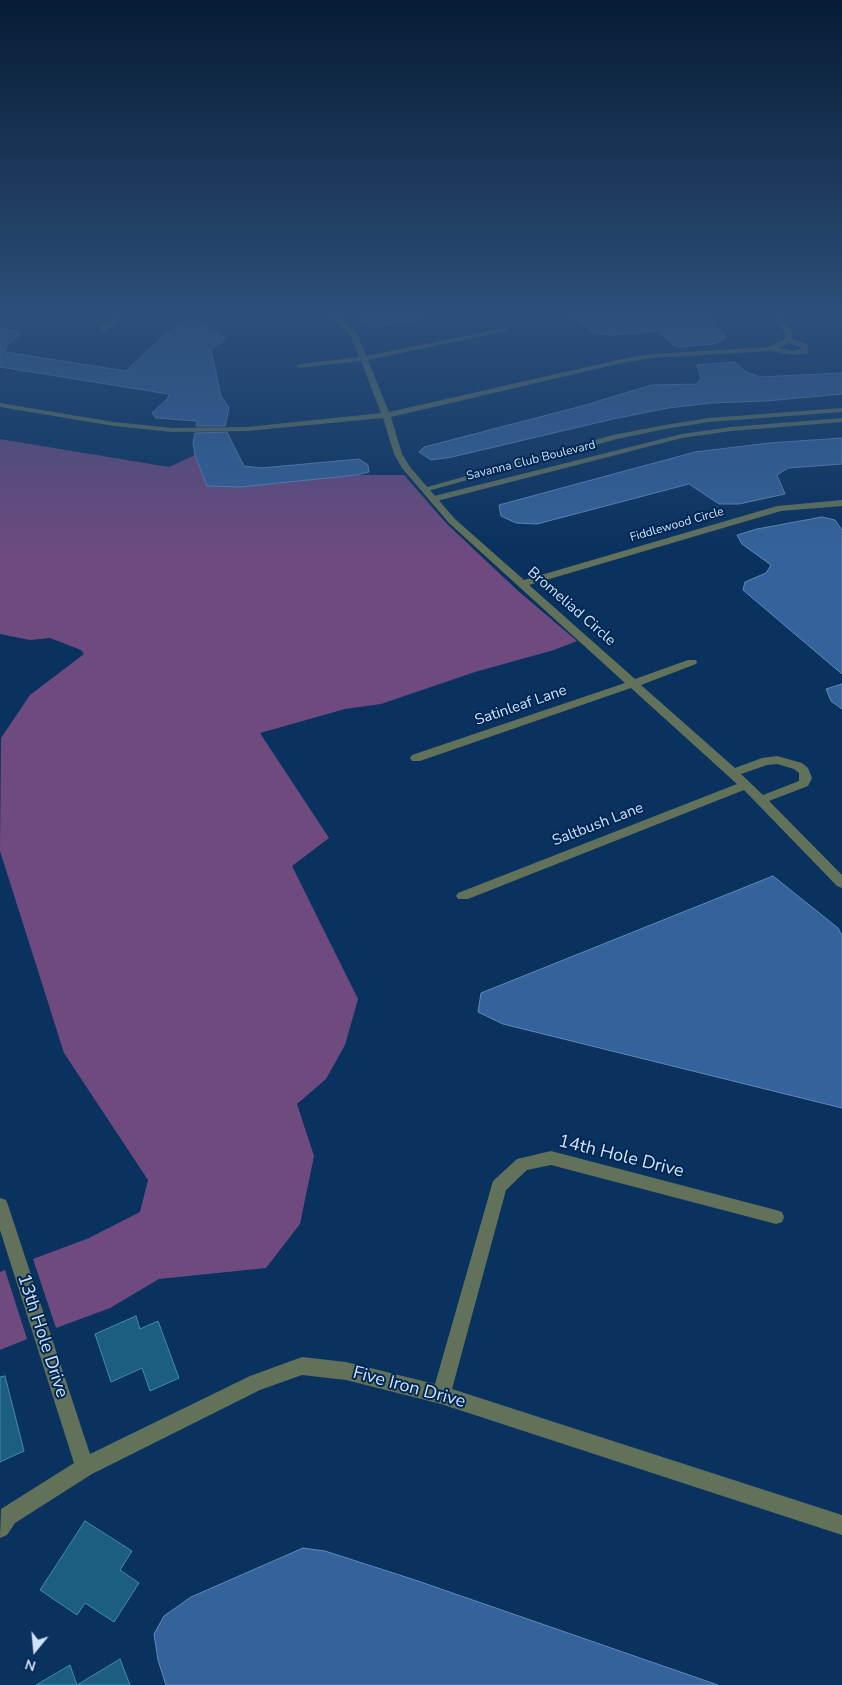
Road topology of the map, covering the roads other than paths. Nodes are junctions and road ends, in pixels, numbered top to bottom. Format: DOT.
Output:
graph roads {
  1 [pos="378,396"];
  2 [pos="479,396"];
  3 [pos="0,405"];
  4 [pos="842,410"];
  5 [pos="386,415"];
  6 [pos="842,420"];
  7 [pos="424,489"];
  8 [pos="433,499"];
  9 [pos="842,503"];
  10 [pos="521,584"];
  11 [pos="692,662"];
  12 [pos="635,683"];
  13 [pos="416,758"];
  14 [pos="733,773"];
  15 [pos="746,785"];
  16 [pos="761,800"];
  17 [pos="842,883"];
  18 [pos="462,896"];
  19 [pos="0,1205"];
  20 [pos="776,1217"];
  21 [pos="441,1395"];
  22 [pos="85,1467"];
  23 [pos="842,1525"];
  24 [pos="0,1528"];
  1 -- 5 [label="street, Bromeliad Circle"];
  2 -- 5 [label="street"];
  3 -- 5 [label="street"];
  4 -- 7 [label="street, Savanna Club Boulevard"];
  5 -- 7 [label="street, Bromeliad Circle"];
  6 -- 8 [label="street, Savanna Club Boulevard"];
  7 -- 8 [label="street, Bromeliad Circle"];
  8 -- 10 [label="street, Bromeliad Circle"];
  9 -- 10 [label="street, Fiddlewood Circle"];
  10 -- 12 [label="street, Bromeliad Circle"];
  11 -- 12 [label="street, Satinleaf Lane"];
  12 -- 13 [label="street, Satinleaf Lane"];
  12 -- 14 [label="street, Bromeliad Circle"];
  14 -- 15 [label="street, Bromeliad Circle"];
  14 -- 16 [label="street"];
  15 -- 16 [label="street, Bromeliad Circle"];
  15 -- 18 [label="street, Saltbush Lane"];
  16 -- 17 [label="street, Bromeliad Circle"];
  19 -- 22 [label="street, 13th Hole Drive"];
  20 -- 21 [label="street, 14th Hole Drive"];
  21 -- 22 [label="street, Five Iron Drive"];
  21 -- 23 [label="street, Five Iron Drive"];
  22 -- 24 [label="street, Five Iron Drive"];
}
